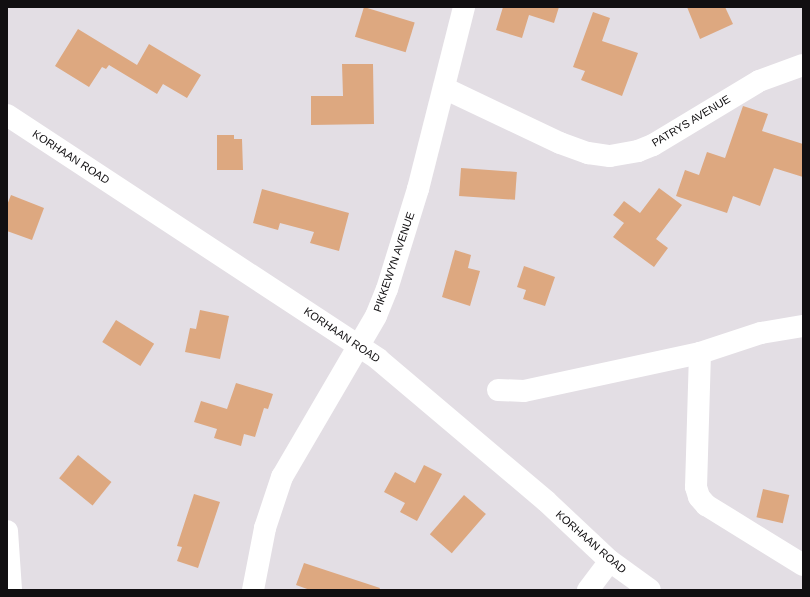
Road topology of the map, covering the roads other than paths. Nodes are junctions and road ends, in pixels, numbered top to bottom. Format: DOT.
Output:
graph roads {
  1 [pos="464,7"];
  2 [pos="803,65"];
  3 [pos="444,88"];
  4 [pos="7,115"];
  5 [pos="803,326"];
  6 [pos="358,346"];
  7 [pos="700,353"];
  8 [pos="498,390"];
  9 [pos="7,530"];
  10 [pos="610,561"];
  11 [pos="803,565"];
  12 [pos="11,590"];
  13 [pos="253,590"];
  14 [pos="588,590"];
  15 [pos="650,590"];
  1 -- 3 [label="street, PIKKEWYN AVENUE"];
  2 -- 3 [label="street, PATRYS AVENUE"];
  3 -- 6 [label="street, PIKKEWYN AVENUE"];
  4 -- 6 [label="street, KORHAAN ROAD"];
  5 -- 7 [label="street"];
  6 -- 10 [label="street, KORHAAN ROAD"];
  6 -- 13 [label="street, PIKKEWYN AVENUE"];
  7 -- 8 [label="street"];
  7 -- 11 [label="street"];
  9 -- 12 [label="street"];
  10 -- 14 [label="street"];
  10 -- 15 [label="street, KORHAAN ROAD"];
}
